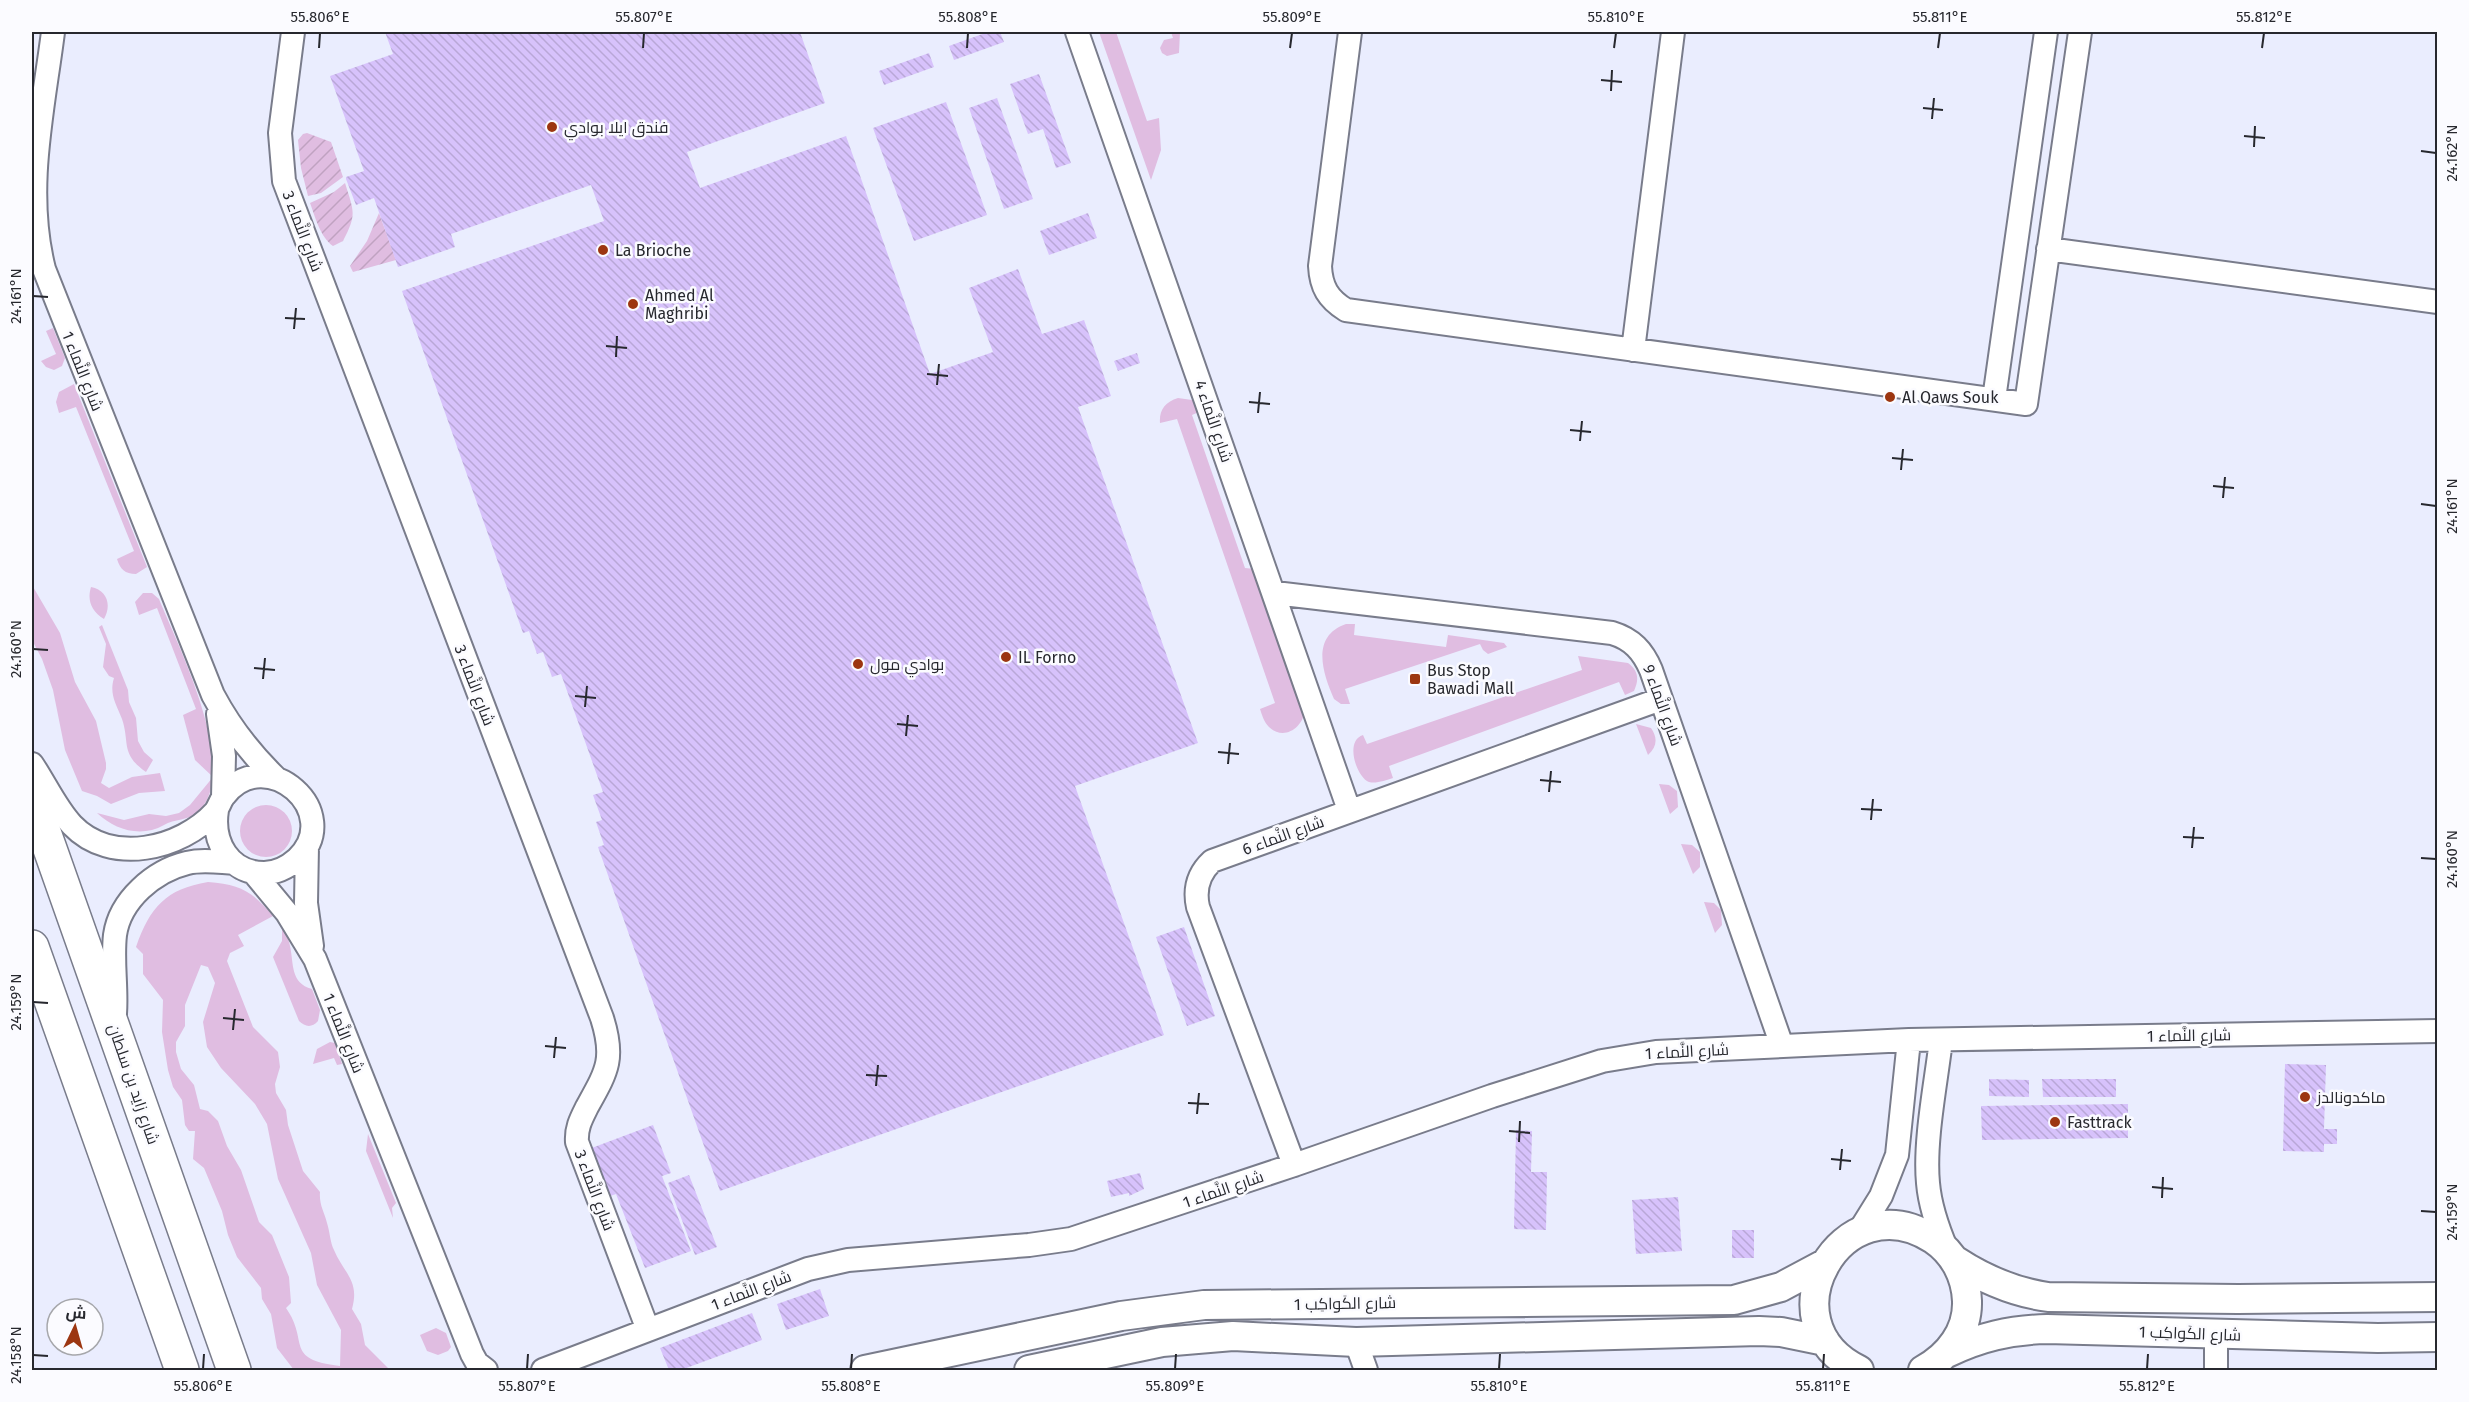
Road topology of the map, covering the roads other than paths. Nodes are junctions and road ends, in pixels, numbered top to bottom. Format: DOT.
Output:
graph roads {
  1 [pos="53,32"];
  2 [pos="293,32"];
  3 [pos="1077,32"];
  4 [pos="1350,32"];
  5 [pos="1673,32"];
  6 [pos="2046,32"];
  7 [pos="2080,32"];
  8 [pos="2048,249"];
  9 [pos="2438,302"];
  10 [pos="1633,350"];
  11 [pos="1994,399"];
  12 [pos="1275,593"];
  13 [pos="213,695"];
  14 [pos="1661,699"];
  15 [pos="32,764"];
  16 [pos="276,778"];
  17 [pos="32,798"];
  18 [pos="220,804"];
  19 [pos="1349,810"];
  20 [pos="307,846"];
  21 [pos="244,868"];
  22 [pos="32,947"];
  23 [pos="315,959"];
  24 [pos="114,1028"];
  25 [pos="2438,1031"];
  26 [pos="1910,1040"];
  27 [pos="1941,1040"];
  28 [pos="1782,1046"];
  29 [pos="1294,1165"];
  30 [pos="1858,1233"];
  31 [pos="1951,1256"];
  32 [pos="1824,1264"];
  33 [pos="2438,1297"];
  34 [pos="219,1325"];
  35 [pos="648,1330"];
  36 [pos="2216,1334"];
  37 [pos="2438,1337"];
  38 [pos="1825,1341"];
  39 [pos="1356,1342"];
  40 [pos="1947,1353"];
  41 [pos="182,1371"];
  42 [pos="234,1371"];
  43 [pos="260,1371"];
  44 [pos="486,1371"];
  45 [pos="543,1371"];
  46 [pos="865,1371"];
  47 [pos="1029,1371"];
  48 [pos="1366,1371"];
  49 [pos="1859,1371"];
  50 [pos="1923,1371"];
  51 [pos="2216,1371"];
  1 -- 13 [label="street, شارع النَّماء 1"];
  2 -- 35 [label="street, شارع النَّماء 3"];
  3 -- 12 [label="street, شارع النَّماء 4"];
  4 -- 10 [label="street"];
  5 -- 10 [label="street"];
  6 -- 11 [label="street"];
  7 -- 8 [label="street"];
  8 -- 9 [label="street"];
  8 -- 11 [label="street"];
  10 -- 11 [label="street"];
  12 -- 14 [label="street, شارع النَّماء 9"];
  12 -- 19 [label="street, شارع النَّماء 4"];
  13 -- 16 [label="street, شارع النَّماء 1"];
  13 -- 18 [label="street, شارع النَّماء 1"];
  14 -- 19 [label="street, شارع النَّماء 6"];
  14 -- 28 [label="street, شارع النَّماء 9"];
  15 -- 18 [label="street"];
  16 -- 18 [label="street"];
  16 -- 20 [label="street"];
  17 -- 24 [label="highway, شارع زايد بن سلطان"];
  18 -- 21 [label="street"];
  19 -- 29 [label="street, شارع النَّماء 6"];
  20 -- 21 [label="street"];
  20 -- 23 [label="street, شارع النَّماء 1"];
  21 -- 23 [label="street, شارع النَّماء 1"];
  21 -- 24 [label="street"];
  22 -- 41 [label="highway"];
  23 -- 44 [label="street, شارع النَّماء 1"];
  24 -- 34 [label="highway, شارع زايد بن سلطان"];
  25 -- 27 [label="street, شارع النَّماء 1"];
  26 -- 27 [label="street, شارع النَّماء 1"];
  26 -- 28 [label="street, شارع النَّماء 1"];
  26 -- 30 [label="street"];
  27 -- 31 [label="street"];
  28 -- 29 [label="street, شارع النَّماء 1"];
  29 -- 35 [label="street, شارع النَّماء 1"];
  30 -- 31 [label="street, شارع الكَواكِب 1"];
  30 -- 32 [label="street"];
  31 -- 33 [label="street, شارع الكَواكِب 1"];
  31 -- 40 [label="street"];
  32 -- 38 [label="street"];
  32 -- 46 [label="street, شارع الكَواكِب 1"];
  34 -- 42 [label="highway, شارع زايد بن سلطان"];
  34 -- 43 [label="highway"];
  35 -- 45 [label="street, شارع النَّماء 1"];
  36 -- 37 [label="street, شارع الكَواكِب 1"];
  36 -- 40 [label="street, شارع الكَواكِب 1"];
  36 -- 51 [label="street"];
  38 -- 39 [label="street"];
  38 -- 49 [label="street"];
  39 -- 47 [label="street"];
  39 -- 48 [label="street"];
  40 -- 50 [label="street"];
}
